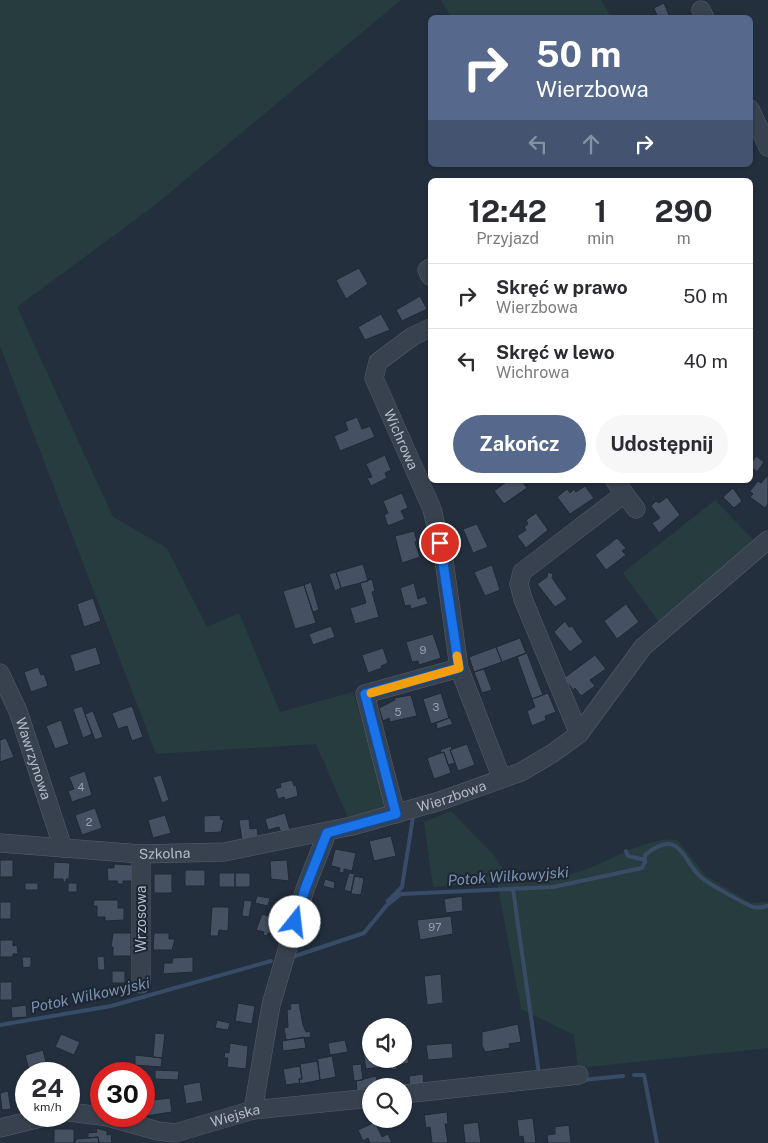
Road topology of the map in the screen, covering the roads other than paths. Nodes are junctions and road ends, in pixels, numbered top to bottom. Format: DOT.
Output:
graph roads {
  1 [pos="753,115"];
  2 [pos="768,147"];
  3 [pos="428,329"];
  4 [pos="619,487"];
  5 [pos="636,509"];
  6 [pos="768,540"];
  7 [pos="459,668"];
  8 [pos="0,673"];
  9 [pos="579,734"];
  10 [pos="502,779"];
  11 [pos="396,814"];
  12 [pos="327,833"];
  13 [pos="0,843"];
  14 [pos="63,848"];
  15 [pos="141,854"];
  16 [pos="141,984"];
  17 [pos="579,1075"];
  18 [pos="412,1093"];
  19 [pos="362,1099"];
  20 [pos="253,1110"];
  21 [pos="15,1124"];
  22 [pos="143,1127"];
  23 [pos="0,1128"];
  24 [pos="175,1138"];
  1 -- 2 [label="street"];
  3 -- 7 [label="street, Wichrowa"];
  4 -- 5 [label="street"];
  4 -- 9 [label="street"];
  6 -- 9 [label="street, Wierzbowa"];
  7 -- 10 [label="street, Wichrowa"];
  7 -- 11 [label="street"];
  8 -- 14 [label="street, Wawrzynowa"];
  9 -- 10 [label="street, Wierzbowa"];
  10 -- 11 [label="street, Wierzbowa"];
  11 -- 12 [label="street, Wierzbowa"];
  12 -- 15 [label="street, Szkolna"];
  12 -- 20 [label="street"];
  13 -- 14 [label="street, Szkolna"];
  14 -- 15 [label="street, Szkolna"];
  15 -- 16 [label="street, Wrzosowa"];
  17 -- 18 [label="street"];
  19 -- 20 [label="street, Wiejska"];
  20 -- 24 [label="street, Wiejska"];
  21 -- 23 [label="street"];
  22 -- 24 [label="street, Wiejska"];
}
